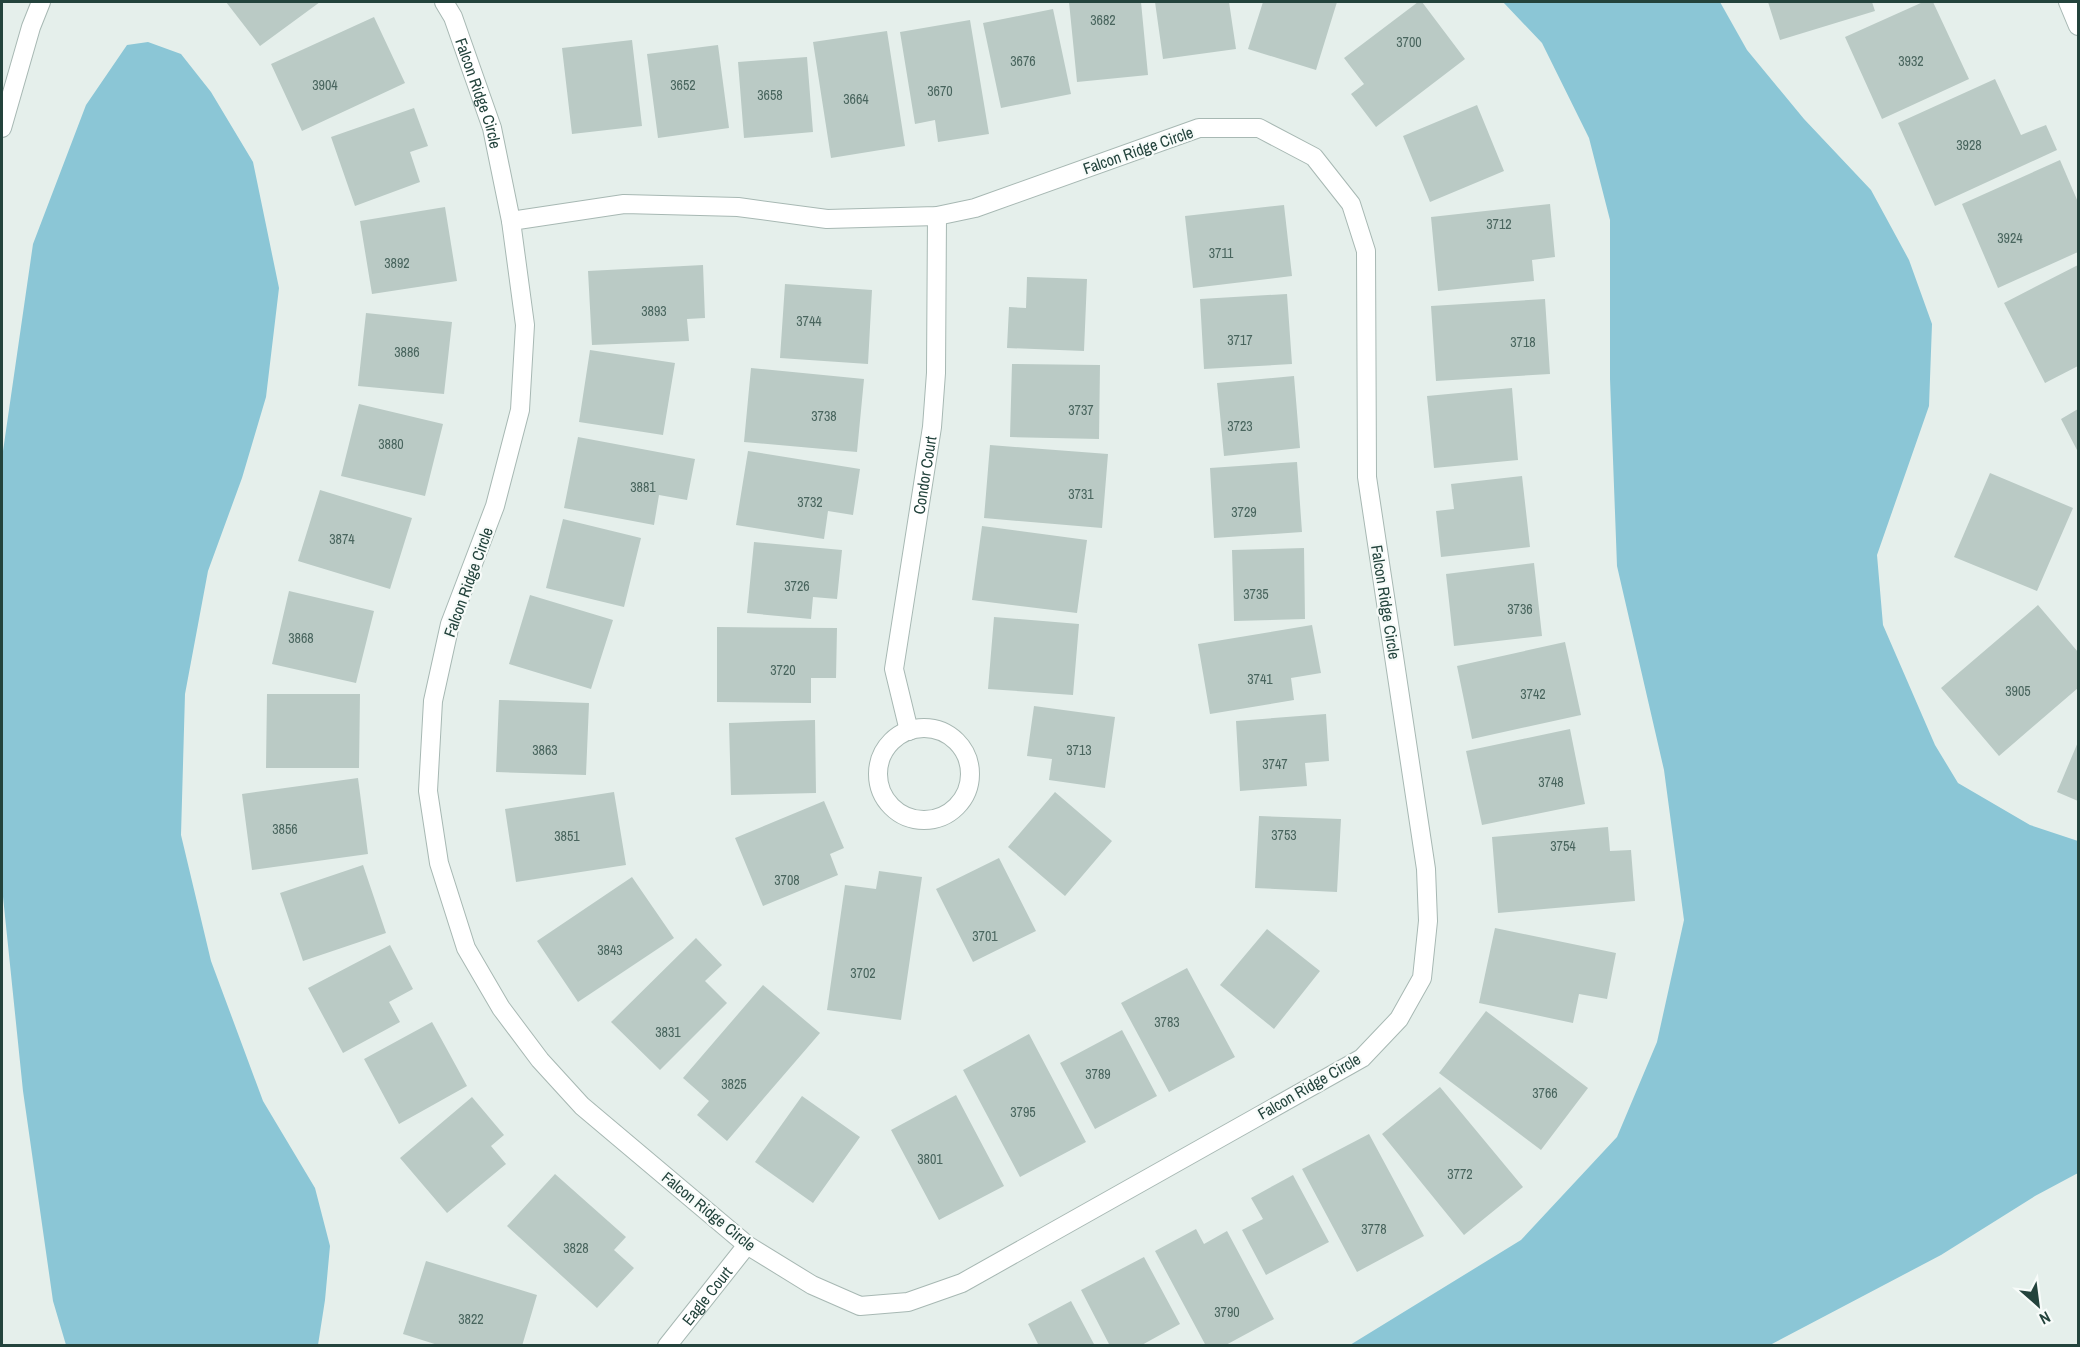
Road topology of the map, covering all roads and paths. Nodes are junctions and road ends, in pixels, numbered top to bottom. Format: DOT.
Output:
graph roads {
  1 [pos="41,2"];
  2 [pos="444,2"];
  3 [pos="2068,2"];
  4 [pos="2079,26"];
  5 [pos="2,128"];
  6 [pos="936,216"];
  7 [pos="511,221"];
  8 [pos="909,731"];
  9 [pos="747,1245"];
  10 [pos="667,1346"];
  1 -- 5 [label="street"];
  2 -- 7 [label="street, Falcon Ridge Circle"];
  3 -- 4 [label="street"];
  6 -- 7 [label="street, Falcon Ridge Circle"];
  6 -- 8 [label="street, Condor Court"];
  6 -- 9 [label="street, Falcon Ridge Circle"];
  7 -- 9 [label="street, Falcon Ridge Circle"];
  8 -- 8 [label="street"];
  9 -- 10 [label="street, Eagle Court"];
}
